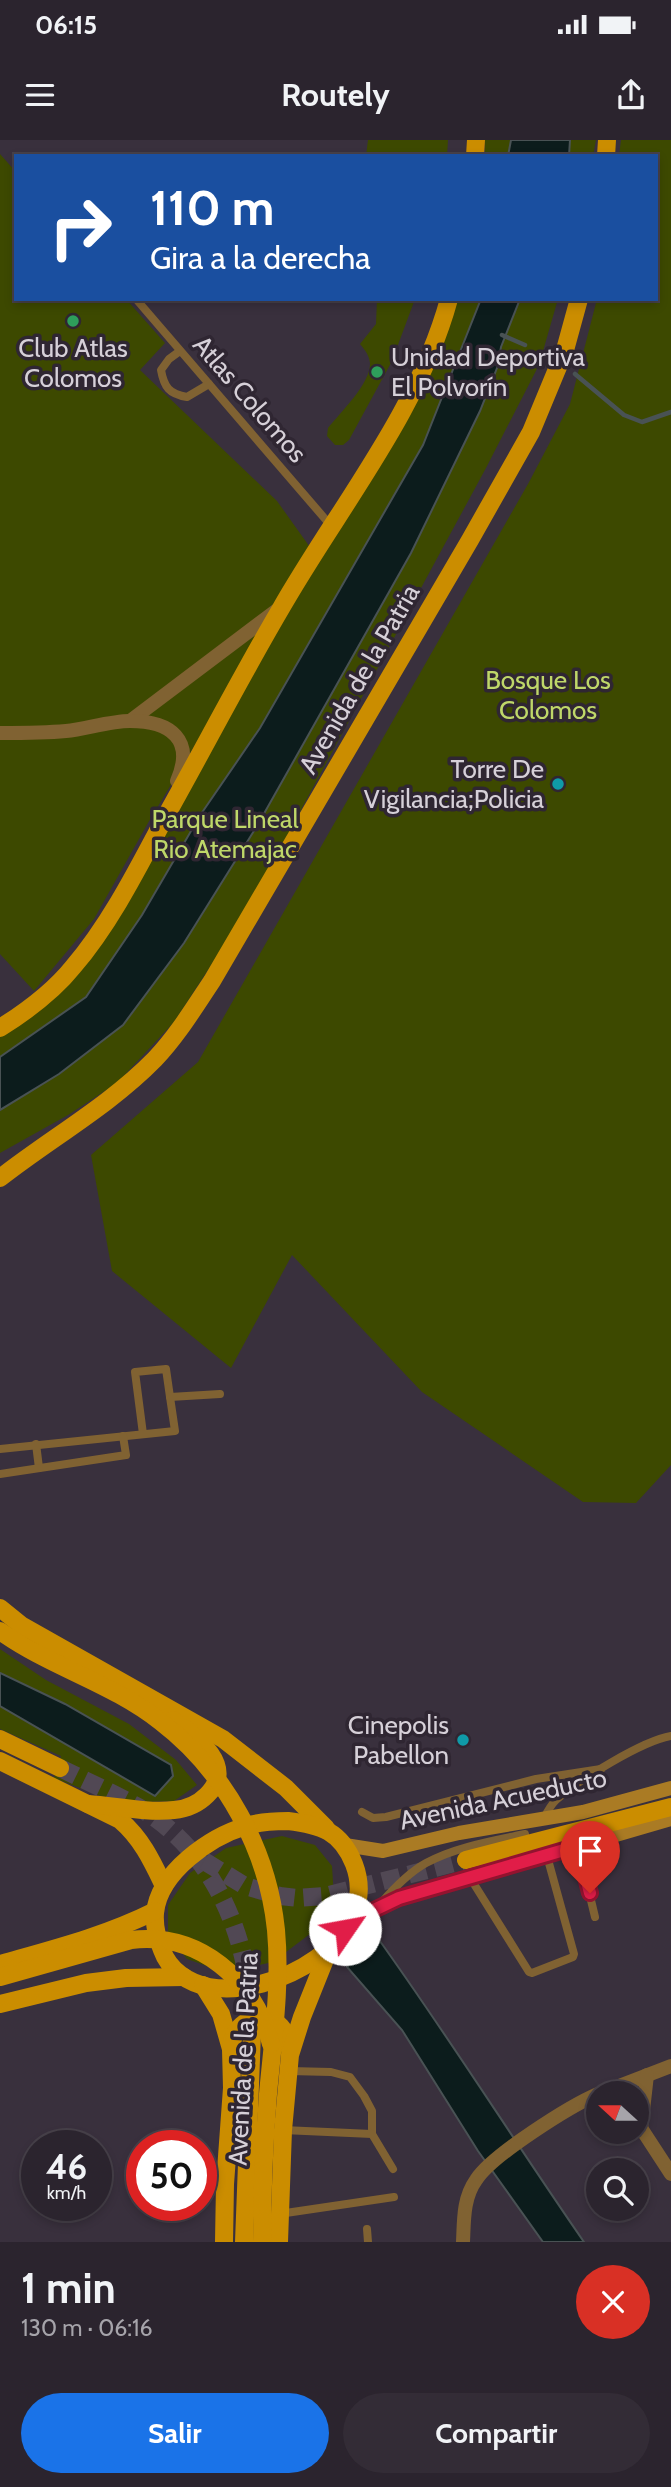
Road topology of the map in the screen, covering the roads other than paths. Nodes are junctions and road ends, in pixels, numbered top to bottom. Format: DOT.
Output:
graph roads {
  1 [pos="138,301"];
  2 [pos="448,301"];
  3 [pos="578,301"];
  4 [pos="180,351"];
  5 [pos="209,384"];
  6 [pos="332,527"];
  7 [pos="281,607"];
  8 [pos="130,720"];
  9 [pos="0,733"];
  10 [pos="143,858"];
  11 [pos="0,1028"];
  12 [pos="82,1118"];
  13 [pos="0,1162"];
  14 [pos="0,1178"];
  15 [pos="220,1394"];
  16 [pos="170,1397"];
  17 [pos="143,1434"];
  18 [pos="123,1436"];
  19 [pos="36,1444"];
  20 [pos="0,1449"];
  21 [pos="39,1468"];
  22 [pos="0,1474"];
  23 [pos="0,1608"];
  24 [pos="0,1631"];
  25 [pos="134,1690"];
  26 [pos="671,1736"];
  27 [pos="0,1739"];
  28 [pos="0,1762"];
  29 [pos="61,1768"];
  30 [pos="601,1769"];
  31 [pos="671,1788"];
  32 [pos="88,1804"];
  33 [pos="671,1807"];
  34 [pos="362,1812"];
  35 [pos="543,1819"];
  36 [pos="671,1819"];
  37 [pos="328,1830"];
  38 [pos="525,1834"];
  39 [pos="345,1845"];
  40 [pos="578,1846"];
  41 [pos="547,1856"];
  42 [pos="467,1868"];
  43 [pos="164,1886"];
  44 [pos="374,1910"];
  45 [pos="155,1911"];
  46 [pos="596,1917"];
  47 [pos="345,1929"];
  48 [pos="330,1947"];
  49 [pos="0,1964"];
  50 [pos="0,1977"];
  51 [pos="184,1977"];
  52 [pos="203,1986"];
  53 [pos="0,2004"];
  54 [pos="251,2033"];
  55 [pos="230,2049"];
  56 [pos="284,2060"];
  57 [pos="671,2066"];
  58 [pos="647,2075"];
  59 [pos="632,2081"];
  60 [pos="646,2081"];
  61 [pos="586,2102"];
  62 [pos="284,2130"];
  63 [pos="372,2134"];
  64 [pos="649,2142"];
  65 [pos="393,2169"];
  66 [pos="671,2174"];
  67 [pos="394,2197"];
  68 [pos="279,2214"];
  69 [pos="368,2229"];
  70 [pos="224,2242"];
  71 [pos="244,2242"];
  72 [pos="262,2242"];
  73 [pos="279,2242"];
  74 [pos="369,2242"];
  75 [pos="463,2242"];
  1 -- 4 [label="lane, Atlas Colomos"];
  2 -- 6 [label="main road"];
  3 -- 12 [label="main road, Avenida de la Patria"];
  4 -- 5 [label="lane, Atlas Colomos"];
  4 -- 5 [label="lane"];
  5 -- 6 [label="lane, Atlas Colomos"];
  6 -- 7 [label="main road"];
  7 -- 8 [label="street"];
  7 -- 10 [label="main road"];
  8 -- 9 [label="street"];
  8 -- 10 [label="street"];
  10 -- 11 [label="main road"];
  12 -- 13 [label="main road, Avenida de la Patria"];
  12 -- 14 [label="main road, Avenida de la Patria"];
  15 -- 16 [label="lane"];
  16 -- 17 [label="lane"];
  16 -- 17 [label="lane"];
  17 -- 18 [label="lane"];
  18 -- 19 [label="lane"];
  18 -- 21 [label="lane"];
  19 -- 20 [label="lane"];
  19 -- 21 [label="lane"];
  21 -- 22 [label="lane"];
  23 -- 25 [label="main road"];
  24 -- 56 [label="main road, Avenida de la Patria, bridge"];
  25 -- 32 [label="main road"];
  25 -- 37 [label="main road"];
  26 -- 30 [label="lane"];
  27 -- 29 [label="main road"];
  28 -- 32 [label="main road"];
  30 -- 34 [label="lane"];
  30 -- 35 [label="lane"];
  31 -- 35 [label="main road, Avenida Acueducto"];
  32 -- 43 [label="main road"];
  33 -- 42 [label="main road"];
  35 -- 39 [label="main road, Avenida Acueducto"];
  36 -- 40 [label="main road"];
  37 -- 39 [label="main road"];
  37 -- 43 [label="main road"];
  38 -- 44 [label="lane"];
  39 -- 47 [label="main road"];
  40 -- 41 [label="main road"];
  40 -- 46 [label="lane"];
  41 -- 42 [label="main road"];
  41 -- 42 [label="lane"];
  42 -- 44 [label="main road"];
  43 -- 45 [label="main road"];
  44 -- 47 [label="main road"];
  45 -- 49 [label="main road"];
  45 -- 51 [label="main road"];
  47 -- 48 [label="main road"];
  48 -- 52 [label="main road"];
  48 -- 56 [label="main road, Avenida de la Patria"];
  50 -- 56 [label="main road, bridge"];
  51 -- 52 [label="main road"];
  51 -- 53 [label="main road"];
  52 -- 55 [label="main road, Avenida de la Patria"];
  54 -- 71 [label="main road, Avenida de la Patria"];
  55 -- 56 [label="main road"];
  55 -- 70 [label="main road, Avenida de la Patria"];
  56 -- 62 [label="main road, Avenida de la Patria"];
  56 -- 63 [label="lane"];
  56 -- 72 [label="main road, Avenida de la Patria, bridge"];
  57 -- 58 [label="street"];
  58 -- 59 [label="street"];
  58 -- 60 [label="street"];
  61 -- 75 [label="street"];
  62 -- 63 [label="lane"];
  62 -- 68 [label="main road, Avenida de la Patria"];
  63 -- 65 [label="lane"];
  64 -- 66 [label="street"];
  67 -- 68 [label="lane"];
  68 -- 73 [label="main road, Avenida de la Patria"];
  69 -- 74 [label="lane"];
}
